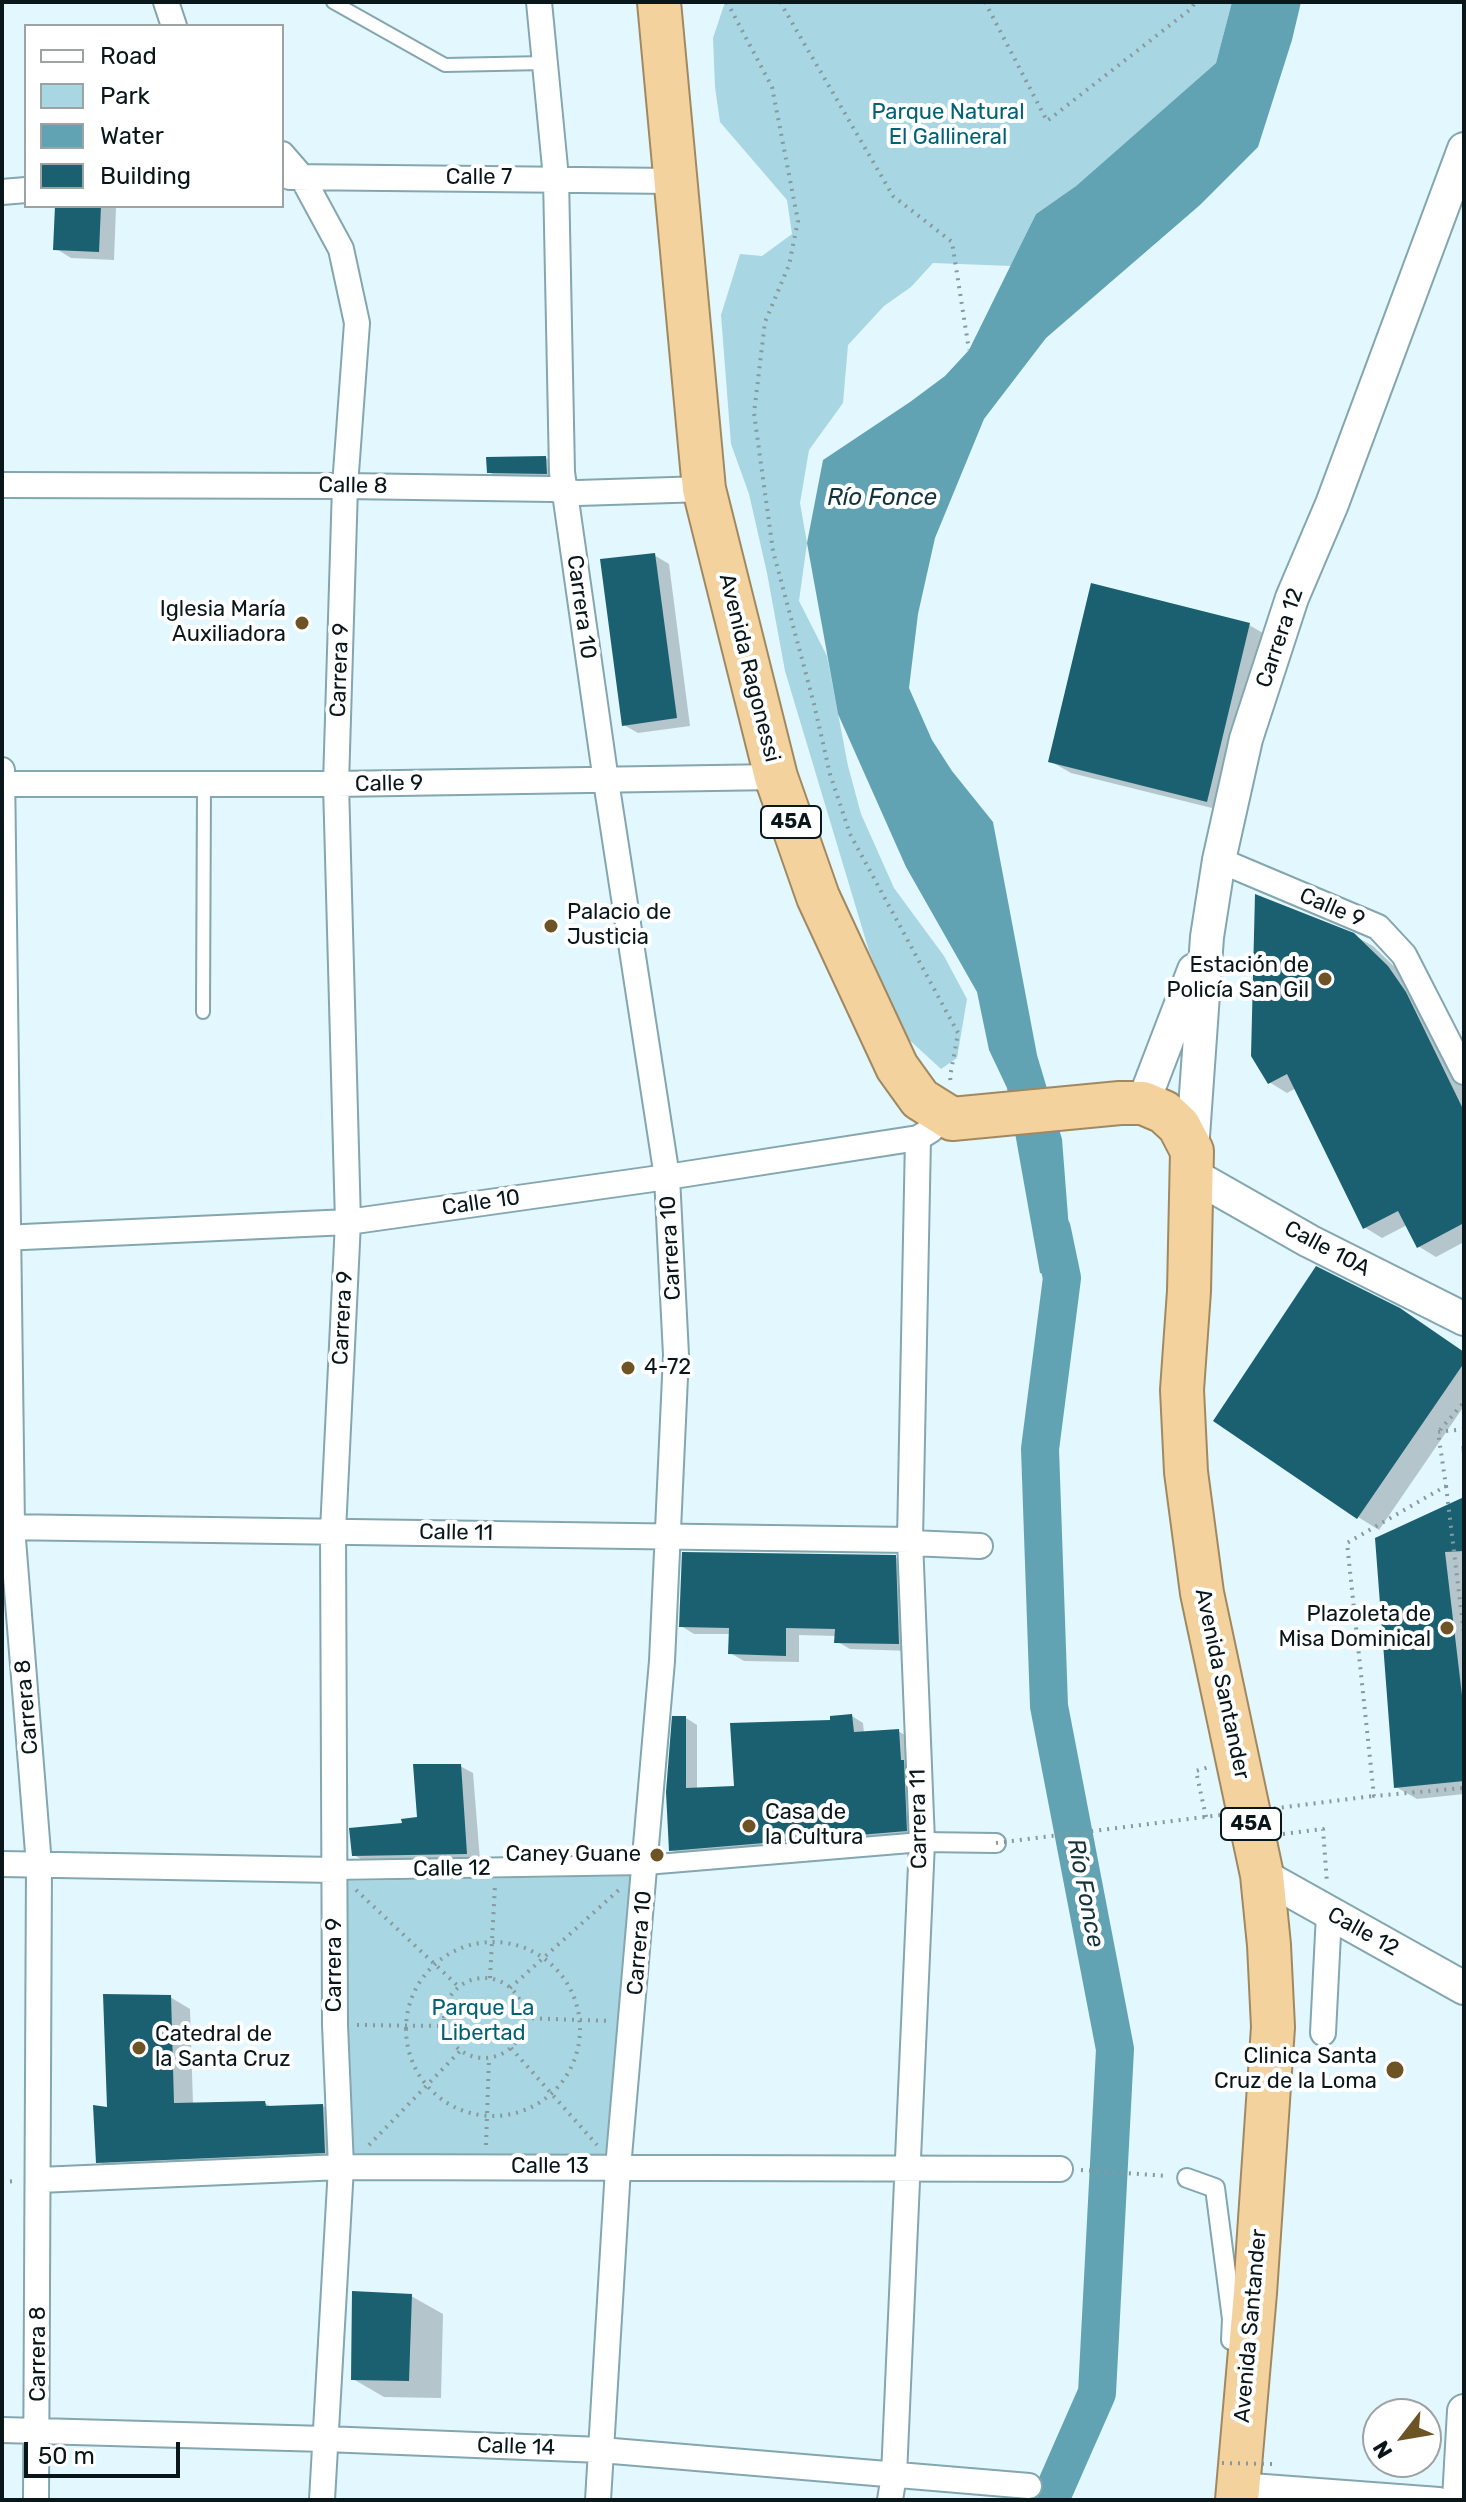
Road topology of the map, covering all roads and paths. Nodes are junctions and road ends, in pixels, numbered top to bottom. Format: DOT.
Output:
graph roads {
  1 [pos="166,2"];
  2 [pos="333,2"];
  3 [pos="539,2"];
  4 [pos="659,2"];
  5 [pos="727,2"];
  6 [pos="780,2"];
  7 [pos="985,2"];
  8 [pos="1195,2"];
  9 [pos="173,24"];
  10 [pos="545,63"];
  11 [pos="1464,149"];
  12 [pos="284,159"];
  13 [pos="292,177"];
  14 [pos="556,178"];
  15 [pos="675,181"];
  16 [pos="24,190"];
  17 [pos="2,192"];
  18 [pos="969,350"];
  19 [pos="2,485"];
  20 [pos="345,486"];
  21 [pos="704,489"];
  22 [pos="564,491"];
  23 [pos="2,770"];
  24 [pos="776,777"];
  25 [pos="606,781"];
  26 [pos="2,784"];
  27 [pos="204,784"];
  28 [pos="336,784"];
  29 [pos="1219,860"];
  30 [pos="1207,937"];
  31 [pos="4,998"];
  32 [pos="203,1012"];
  33 [pos="1464,1072"];
  34 [pos="1131,1103"];
  35 [pos="952,1123"];
  36 [pos="1192,1163"];
  37 [pos="667,1177"];
  38 [pos="348,1222"];
  39 [pos="5,1238"];
  40 [pos="1464,1319"];
  41 [pos="1464,1402"];
  42 [pos="1464,1429"];
  43 [pos="1438,1432"];
  44 [pos="1446,1486"];
  45 [pos="7,1527"];
  46 [pos="333,1531"];
  47 [pos="667,1536"];
  48 [pos="911,1541"];
  49 [pos="980,1546"];
  50 [pos="1464,1634"];
  51 [pos="1464,1788"];
  52 [pos="1374,1796"];
  53 [pos="1269,1810"];
  54 [pos="1271,1822"];
  55 [pos="1273,1835"];
  56 [pos="922,1842"];
  57 [pos="996,1843"];
  58 [pos="2,1864"];
  59 [pos="39,1865"];
  60 [pos="646,1865"];
  61 [pos="495,1868"];
  62 [pos="335,1870"];
  63 [pos="1262,1875"];
  64 [pos="1329,1914"];
  65 [pos="492,1942"];
  66 [pos="543,1957"];
  67 [pos="435,1965"];
  68 [pos="490,1978"];
  69 [pos="459,1987"];
  70 [pos="510,1988"];
  71 [pos="1464,1988"];
  72 [pos="524,2018"];
  73 [pos="579,2019"];
  74 [pos="633,2023"];
  75 [pos="335,2025"];
  76 [pos="406,2026"];
  77 [pos="445,2026"];
  78 [pos="1323,2033"];
  79 [pos="511,2048"];
  80 [pos="461,2050"];
  81 [pos="489,2058"];
  82 [pos="426,2084"];
  83 [pos="551,2095"];
  84 [pos="487,2116"];
  85 [pos="344,2167"];
  86 [pos="485,2167"];
  87 [pos="618,2168"];
  88 [pos="909,2168"];
  89 [pos="1060,2169"];
  90 [pos="1187,2178"];
  91 [pos="39,2180"];
  92 [pos="1230,2351"];
  93 [pos="1464,2411"];
  94 [pos="2,2430"];
  95 [pos="39,2431"];
  96 [pos="325,2439"];
  97 [pos="601,2450"];
  98 [pos="894,2475"];
  99 [pos="1239,2482"];
  100 [pos="1029,2486"];
  101 [pos="36,2500"];
  102 [pos="322,2500"];
  103 [pos="598,2500"];
  104 [pos="890,2500"];
  105 [pos="1439,2500"];
  106 [pos="1459,2500"];
  1 -- 9 [label="street"];
  2 -- 10 [label="lane"];
  3 -- 10 [label="street, Carrera 10"];
  4 -- 15 [label="highway, Avenida Ragonessi / 45A"];
  5 -- 35 [label="path"];
  6 -- 18 [label="path"];
  7 -- 8 [label="path"];
  10 -- 14 [label="street, Carrera 10"];
  11 -- 29 [label="street, Carrera 12"];
  12 -- 13 [label="street, Carrera 9"];
  13 -- 14 [label="street, Calle 7"];
  13 -- 20 [label="street, Carrera 9"];
  14 -- 15 [label="street, Calle 7"];
  14 -- 22 [label="street, Carrera 10"];
  15 -- 21 [label="highway, Avenida Ragonessi / 45A"];
  16 -- 17 [label="street"];
  19 -- 20 [label="street, Calle 8"];
  20 -- 22 [label="street, Calle 8"];
  20 -- 28 [label="street, Carrera 9"];
  21 -- 22 [label="street, Calle 8"];
  21 -- 24 [label="highway, Avenida Ragonessi / 45A"];
  22 -- 25 [label="street, Carrera 10"];
  23 -- 26 [label="street, Carrera 8"];
  24 -- 25 [label="street, Calle 9"];
  24 -- 35 [label="highway, Avenida Ragonessi / 45A"];
  25 -- 28 [label="street, Calle 9"];
  25 -- 37 [label="street, Carrera 10"];
  26 -- 27 [label="street, Calle 9"];
  26 -- 31 [label="street, Carrera 8"];
  27 -- 28 [label="street, Calle 9"];
  27 -- 32 [label="lane"];
  28 -- 38 [label="street, Carrera 9"];
  29 -- 30 [label="street, Carrera 12"];
  29 -- 33 [label="street, Calle 9"];
  30 -- 34 [label="street"];
  30 -- 36 [label="street, Carrera 12"];
  31 -- 39 [label="street, Carrera 8"];
  34 -- 35 [label="highway"];
  34 -- 36 [label="highway"];
  35 -- 37 [label="street, Calle 10"];
  35 -- 48 [label="street, Carrera 11"];
  36 -- 40 [label="street, Calle 10A"];
  36 -- 63 [label="highway, Avenida Santander / 45A"];
  37 -- 38 [label="street, Calle 10"];
  37 -- 47 [label="street, Carrera 10"];
  38 -- 39 [label="street, Calle 10"];
  38 -- 46 [label="street, Carrera 9"];
  39 -- 45 [label="street, Carrera 8"];
  41 -- 43 [label="path"];
  42 -- 43 [label="path"];
  43 -- 44 [label="path"];
  44 -- 50 [label="path"];
  44 -- 52 [label="path"];
  45 -- 46 [label="street, Calle 11"];
  45 -- 59 [label="street, Carrera 8"];
  46 -- 47 [label="street, Calle 11"];
  46 -- 62 [label="street, Carrera 9"];
  47 -- 48 [label="street, Calle 11"];
  47 -- 60 [label="street, Carrera 10"];
  48 -- 49 [label="street, Calle 11"];
  48 -- 56 [label="street, Carrera 11"];
  51 -- 52 [label="path"];
  52 -- 53 [label="path, bridge"];
  53 -- 54 [label="path"];
  53 -- 57 [label="path, bridge"];
  55 -- 64 [label="path"];
  56 -- 57 [label="street, Calle 12"];
  56 -- 60 [label="street, Calle 12"];
  56 -- 88 [label="street, Carrera 11"];
  58 -- 59 [label="street, Calle 12"];
  59 -- 62 [label="street, Calle 12"];
  59 -- 91 [label="street, Carrera 8"];
  60 -- 61 [label="street, Calle 12"];
  60 -- 66 [label="path"];
  60 -- 74 [label="street, Carrera 10"];
  61 -- 62 [label="street, Calle 12"];
  61 -- 65 [label="path"];
  62 -- 67 [label="path"];
  62 -- 75 [label="street, Carrera 9"];
  63 -- 64 [label="street, Calle 12"];
  63 -- 99 [label="highway, Avenida Santander / 45A"];
  64 -- 71 [label="street, Calle 12"];
  64 -- 78 [label="street"];
  65 -- 66 [label="path"];
  65 -- 67 [label="path"];
  65 -- 68 [label="path"];
  66 -- 70 [label="path"];
  66 -- 73 [label="path"];
  67 -- 69 [label="path"];
  67 -- 76 [label="path"];
  68 -- 69 [label="path"];
  68 -- 70 [label="path"];
  69 -- 77 [label="path"];
  70 -- 72 [label="path"];
  72 -- 73 [label="path"];
  72 -- 79 [label="path"];
  73 -- 74 [label="path"];
  73 -- 83 [label="path"];
  74 -- 87 [label="street, Carrera 10"];
  75 -- 76 [label="path"];
  75 -- 85 [label="street, Carrera 9"];
  76 -- 77 [label="path"];
  76 -- 82 [label="path"];
  77 -- 80 [label="path"];
  79 -- 81 [label="path"];
  79 -- 83 [label="path"];
  80 -- 81 [label="path"];
  80 -- 82 [label="path"];
  81 -- 84 [label="path"];
  82 -- 84 [label="path"];
  82 -- 85 [label="path"];
  83 -- 84 [label="path"];
  83 -- 87 [label="path"];
  84 -- 86 [label="path"];
  85 -- 86 [label="street, Calle 13"];
  85 -- 91 [label="street, Calle 13"];
  85 -- 96 [label="street, Carrera 9"];
  86 -- 87 [label="street, Calle 13"];
  87 -- 88 [label="street, Calle 13"];
  87 -- 97 [label="street, Carrera 10"];
  88 -- 89 [label="street, Calle 13"];
  88 -- 98 [label="street, Carrera 11"];
  89 -- 90 [label="path"];
  90 -- 92 [label="street"];
  91 -- 95 [label="street, Carrera 8"];
  93 -- 106 [label="street"];
  94 -- 95 [label="street, Calle 14"];
  95 -- 96 [label="street, Calle 14"];
  95 -- 101 [label="street, Carrera 8"];
  96 -- 97 [label="street, Calle 14"];
  96 -- 102 [label="street, Carrera 9"];
  97 -- 98 [label="street, Calle 14"];
  97 -- 103 [label="street, Carrera 10"];
  98 -- 100 [label="street, Calle 14"];
  98 -- 104 [label="street, Carrera 11"];
  99 -- 99 [label="path, bridge"];
  99 -- 105 [label="street"];
}
